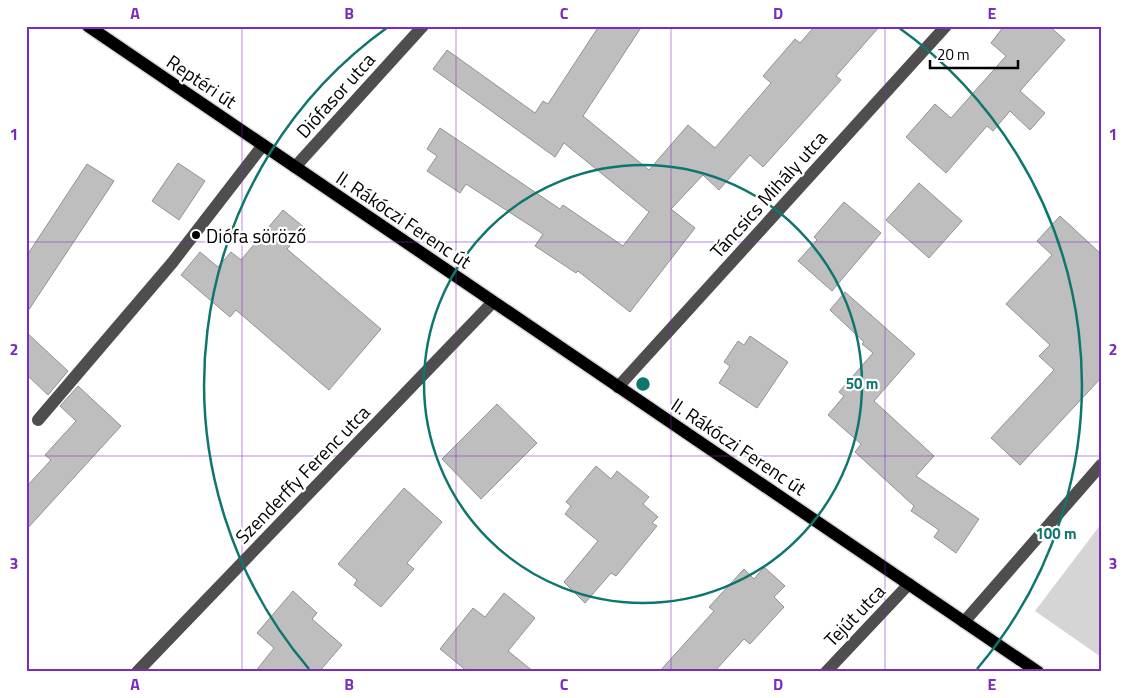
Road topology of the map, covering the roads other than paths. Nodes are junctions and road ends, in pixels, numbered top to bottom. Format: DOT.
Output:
graph roads {
  1 [pos="88,26"];
  2 [pos="423,26"];
  3 [pos="946,26"];
  4 [pos="263,145"];
  5 [pos="295,167"];
  6 [pos="493,302"];
  7 [pos="618,387"];
  8 [pos="38,420"];
  9 [pos="1101,465"];
  10 [pos="909,584"];
  11 [pos="964,622"];
  12 [pos="137,672"];
  13 [pos="826,672"];
  14 [pos="1038,672"];
  1 -- 4 [label="main road, Reptéri út"];
  2 -- 5 [label="street, Diófasor utca"];
  3 -- 7 [label="street, Táncsics Mihály utca"];
  4 -- 5 [label="main road, Reptéri út"];
  4 -- 8 [label="street"];
  5 -- 6 [label="main road, II. Rákóczi Ferenc út"];
  6 -- 7 [label="main road, II. Rákóczi Ferenc út"];
  6 -- 12 [label="street, Szenderffy Ferenc utca"];
  7 -- 10 [label="main road, II. Rákóczi Ferenc út"];
  9 -- 11 [label="street"];
  10 -- 11 [label="main road, II. Rákóczi Ferenc út"];
  10 -- 13 [label="street, Tejút utca"];
  11 -- 14 [label="main road, II. Rákóczi Ferenc út"];
}
